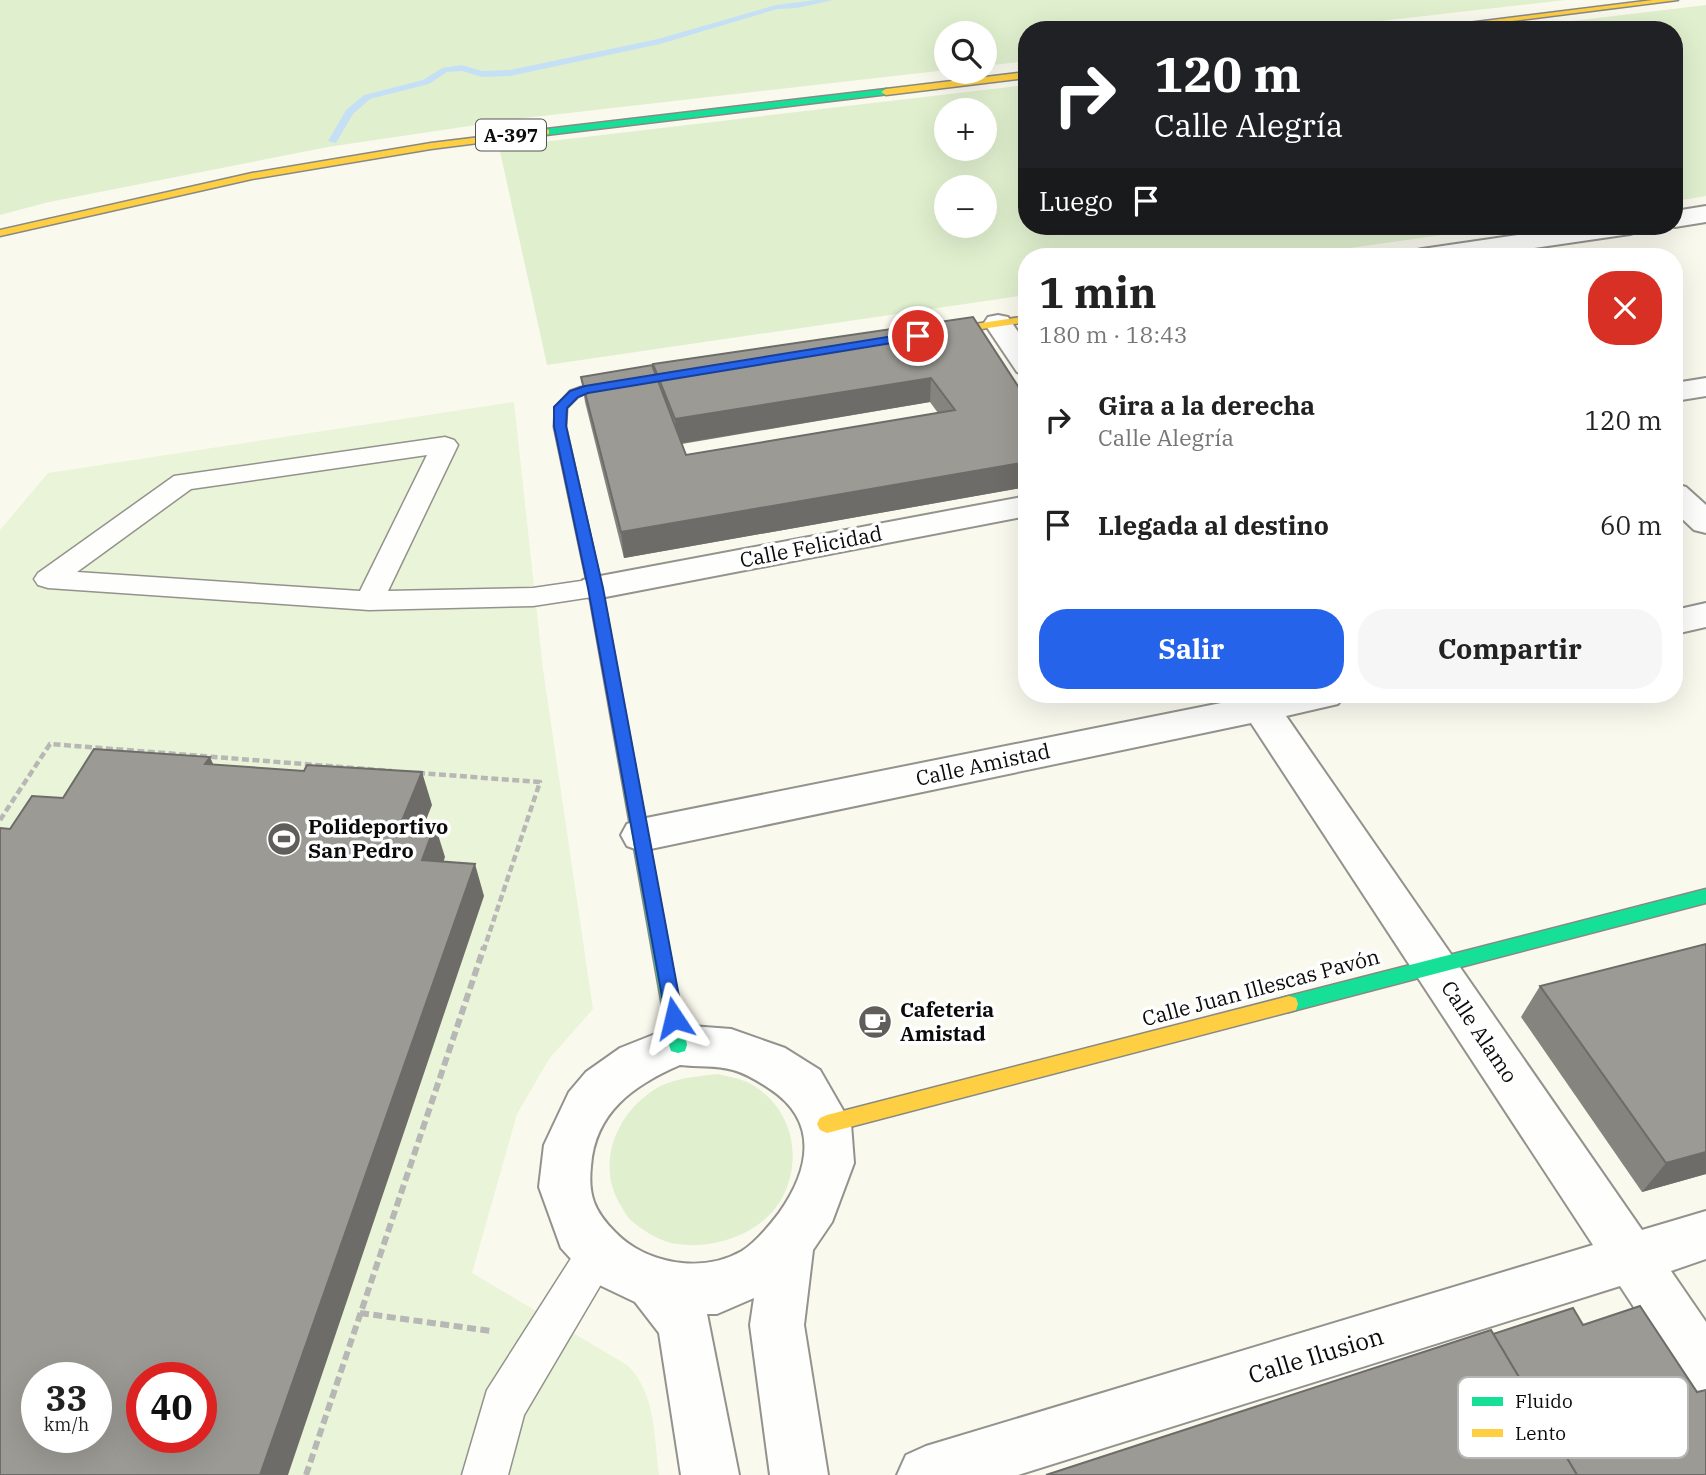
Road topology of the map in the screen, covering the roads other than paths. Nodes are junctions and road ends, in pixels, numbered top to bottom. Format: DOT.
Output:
graph roads {
  1 [pos="1674,0"];
  2 [pos="1493,21"];
  3 [pos="1018,76"];
  4 [pos="1706,214"];
  5 [pos="1683,218"];
  6 [pos="0,233"];
  7 [pos="1570,235"];
  8 [pos="1482,248"];
  9 [pos="1018,320"];
  10 [pos="998,323"];
  11 [pos="915,336"];
  12 [pos="1018,353"];
  13 [pos="654,378"];
  14 [pos="1706,387"];
  15 [pos="1683,391"];
  16 [pos="1683,501"];
  17 [pos="1018,508"];
  18 [pos="1706,523"];
  19 [pos="595,588"];
  20 [pos="369,601"];
  21 [pos="1706,615"];
  22 [pos="1683,620"];
  23 [pos="1248,703"];
  24 [pos="1258,703"];
  25 [pos="641,835"];
  26 [pos="1706,896"];
  27 [pos="1434,965"];
  28 [pos="678,1045"];
  29 [pos="827,1124"];
  30 [pos="1706,1235"];
  31 [pos="788,1243"];
  32 [pos="598,1252"];
  33 [pos="1633,1259"];
  34 [pos="654,1283"];
  35 [pos="1706,1369"];
  36 [pos="485,1475"];
  37 [pos="710,1475"];
  38 [pos="799,1475"];
  39 [pos="926,1475"];
  1 -- 2 [label="main road"];
  3 -- 6 [label="main road, A-397"];
  4 -- 5 [label="street"];
  7 -- 8 [label="street"];
  9 -- 10 [label="main road"];
  10 -- 11 [label="main road"];
  10 -- 12 [label="street"];
  13 -- 19 [label="main road"];
  14 -- 15 [label="street"];
  16 -- 18 [label="street"];
  17 -- 19 [label="street, Calle Felicidad"];
  19 -- 20 [label="lane"];
  19 -- 25 [label="main road"];
  20 -- 20 [label="lane"];
  21 -- 22 [label="street"];
  23 -- 25 [label="street, Calle Amistad"];
  24 -- 27 [label="street, Calle Alamo"];
  25 -- 28 [label="main road"];
  26 -- 27 [label="main road, Calle Juan Illescas Pavón"];
  27 -- 29 [label="main road, Calle Juan Illescas Pavón"];
  27 -- 33 [label="street, Calle Alamo"];
  28 -- 29 [label="street"];
  28 -- 32 [label="street"];
  29 -- 31 [label="street"];
  30 -- 33 [label="street, Calle Ilusion"];
  31 -- 34 [label="street"];
  31 -- 38 [label="street"];
  32 -- 34 [label="street"];
  32 -- 36 [label="lane"];
  33 -- 35 [label="street, Calle Alamo"];
  33 -- 39 [label="street, Calle Ilusion"];
  34 -- 37 [label="street"];
}
